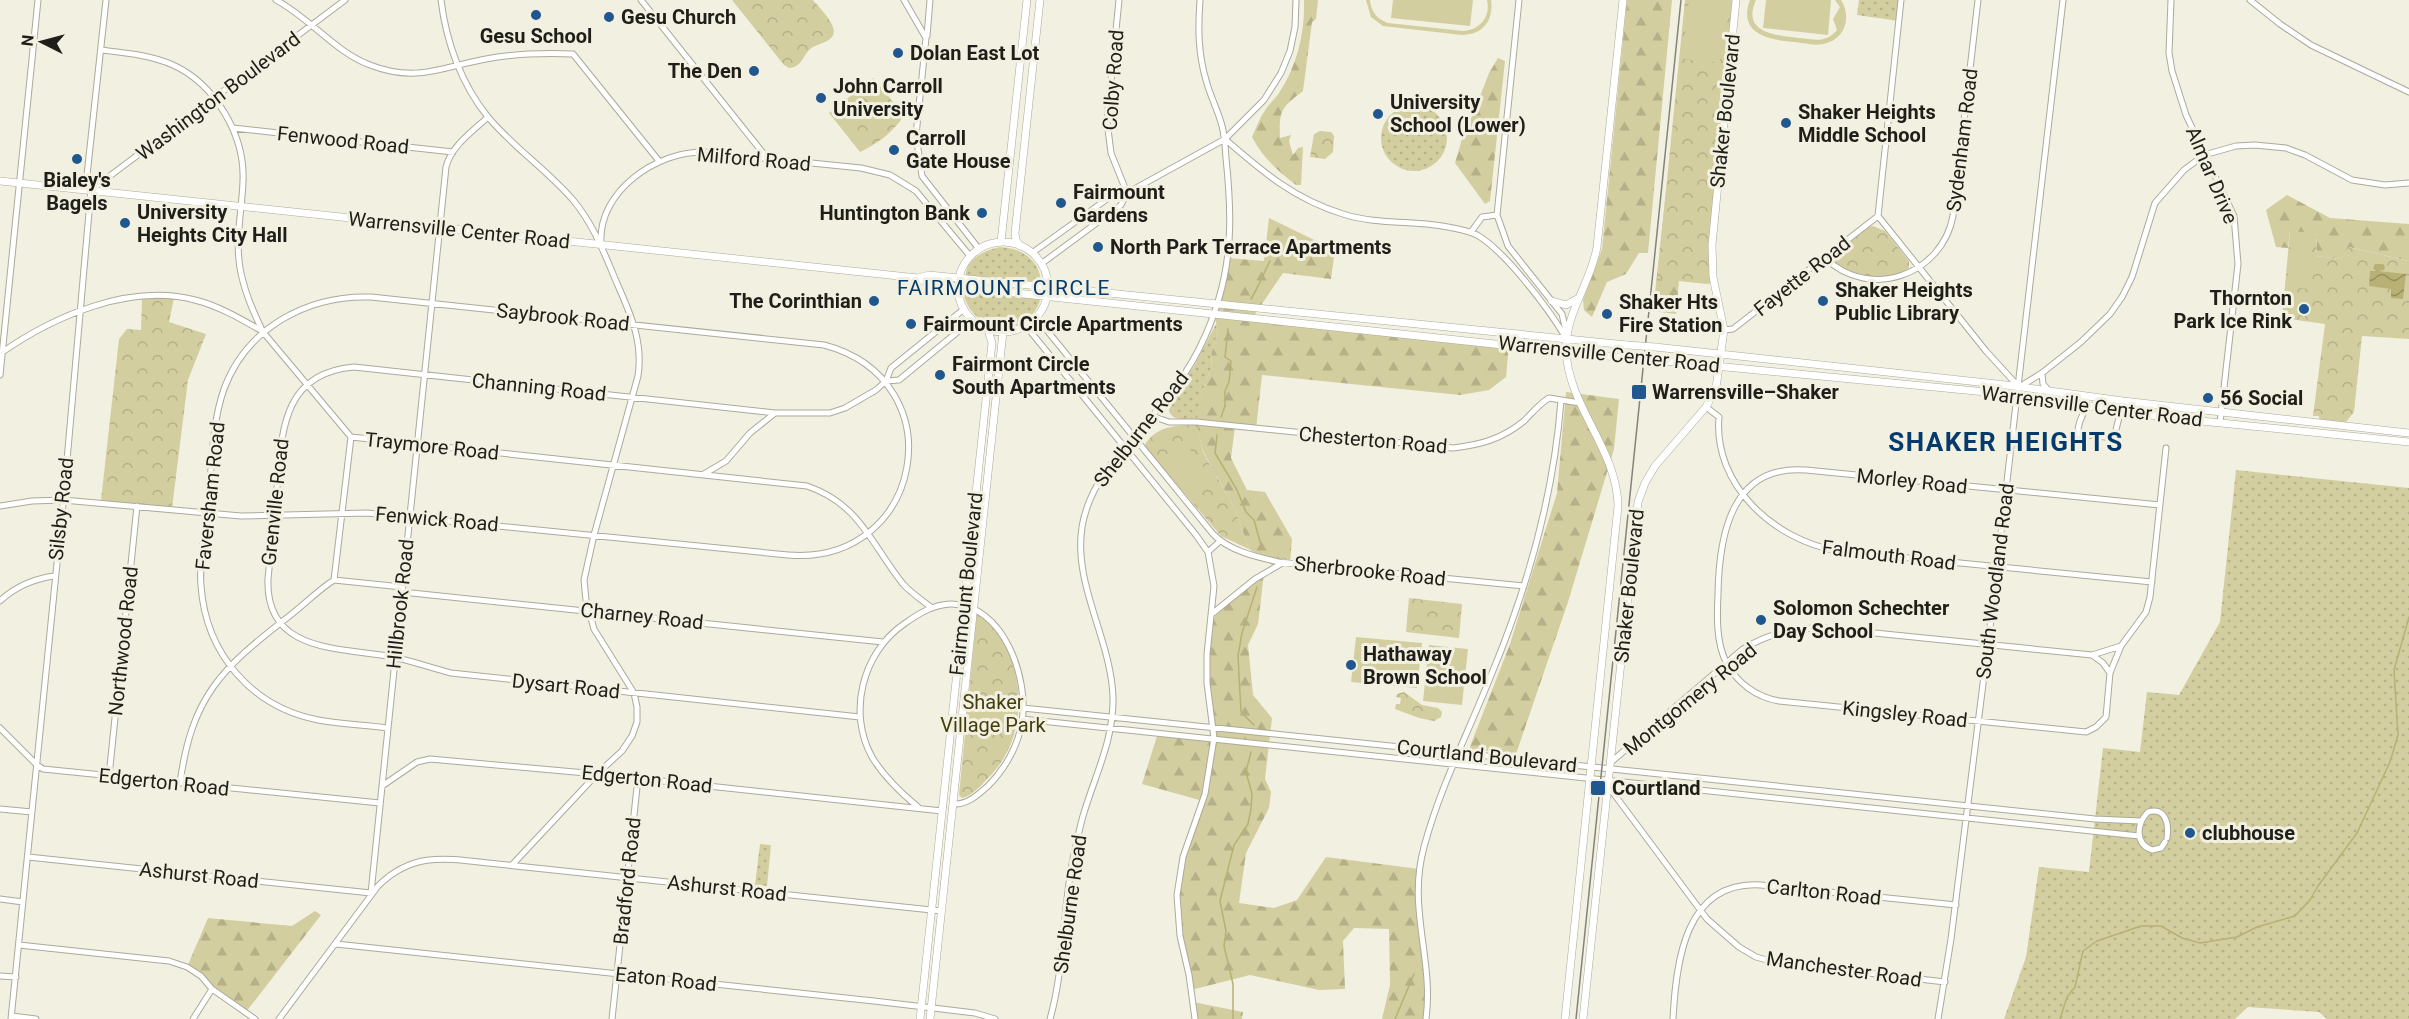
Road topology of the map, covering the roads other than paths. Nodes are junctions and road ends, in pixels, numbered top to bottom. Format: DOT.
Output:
graph roads {
  1 [pos="38,0"];
  2 [pos="106,0"];
  3 [pos="276,0"];
  4 [pos="345,0"];
  5 [pos="441,0"];
  6 [pos="641,0"];
  7 [pos="904,0"];
  8 [pos="930,0"];
  9 [pos="1027,0"];
  10 [pos="1040,0"];
  11 [pos="1119,0"];
  12 [pos="1200,0"];
  13 [pos="1296,0"];
  14 [pos="1519,0"];
  15 [pos="1623,0"];
  16 [pos="1736,0"];
  17 [pos="1901,0"];
  18 [pos="1978,0"];
  19 [pos="2063,0"];
  20 [pos="2171,0"];
  21 [pos="2250,0"];
  22 [pos="313,24"];
  23 [pos="926,38"];
  24 [pos="101,50"];
  25 [pos="458,67"];
  26 [pos="2409,92"];
  27 [pos="215,99"];
  28 [pos="488,117"];
  29 [pos="233,128"];
  30 [pos="1225,139"];
  31 [pos="453,152"];
  32 [pos="2204,155"];
  33 [pos="767,158"];
  34 [pos="659,161"];
  35 [pos="0,181"];
  36 [pos="926,181"];
  37 [pos="19,183"];
  38 [pos="2409,183"];
  39 [pos="91,190"];
  40 [pos="916,191"];
  41 [pos="1127,193"];
  42 [pos="241,206"];
  43 [pos="1497,215"];
  44 [pos="1878,216"];
  45 [pos="439,228"];
  46 [pos="1471,232"];
  47 [pos="1001,242"];
  48 [pos="602,245"];
  49 [pos="1020,246"];
  50 [pos="979,249"];
  51 [pos="1032,254"];
  52 [pos="970,256"];
  53 [pos="1825,258"];
  54 [pos="1041,264"];
  55 [pos="1919,268"];
  56 [pos="918,278"];
  57 [pos="959,279"];
  58 [pos="958,287"];
  59 [pos="1048,287"];
  60 [pos="1047,297"];
  61 [pos="1577,299"];
  62 [pos="1552,301"];
  63 [pos="432,303"];
  64 [pos="1217,304"];
  65 [pos="252,309"];
  66 [pos="963,309"];
  67 [pos="81,311"];
  68 [pos="1214,314"];
  69 [pos="1036,317"];
  70 [pos="242,320"];
  71 [pos="972,320"];
  72 [pos="634,325"];
  73 [pos="1026,326"];
  74 [pos="988,330"];
  75 [pos="1724,330"];
  76 [pos="263,332"];
  77 [pos="1003,332"];
  78 [pos="1567,339"];
  79 [pos="1566,350"];
  80 [pos="1,352"];
  81 [pos="1722,355"];
  82 [pos="1720,366"];
  83 [pos="2042,373"];
  84 [pos="0,375"];
  85 [pos="424,375"];
  86 [pos="886,381"];
  87 [pos="307,386"];
  88 [pos="2019,387"];
  89 [pos="2049,391"];
  90 [pos="2018,396"];
  91 [pos="632,397"];
  92 [pos="1561,400"];
  93 [pos="2123,401"];
  94 [pos="1580,403"];
  95 [pos="2086,406"];
  96 [pos="1706,407"];
  97 [pos="2121,412"];
  98 [pos="775,413"];
  99 [pos="2221,413"];
  100 [pos="1152,416"];
  101 [pos="2220,423"];
  102 [pos="2409,433"];
  103 [pos="351,437"];
  104 [pos="1134,437"];
  105 [pos="2409,442"];
  106 [pos="417,445"];
  107 [pos="1125,447"];
  108 [pos="2166,448"];
  109 [pos="613,465"];
  110 [pos="704,474"];
  111 [pos="2007,491"];
  112 [pos="1743,493"];
  113 [pos="63,500"];
  114 [pos="0,506"];
  115 [pos="137,506"];
  116 [pos="2160,506"];
  117 [pos="207,513"];
  118 [pos="341,513"];
  119 [pos="409,515"];
  120 [pos="274,516"];
  121 [pos="868,532"];
  122 [pos="594,535"];
  123 [pos="1220,541"];
  124 [pos="1208,552"];
  125 [pos="1284,562"];
  126 [pos="1997,568"];
  127 [pos="54,576"];
  128 [pos="334,580"];
  129 [pos="2152,582"];
  130 [pos="1524,586"];
  131 [pos="402,590"];
  132 [pos="0,601"];
  133 [pos="964,606"];
  134 [pos="932,608"];
  135 [pos="974,609"];
  136 [pos="589,610"];
  137 [pos="1213,613"];
  138 [pos="280,623"];
  139 [pos="883,642"];
  140 [pos="1988,645"];
  141 [pos="2121,646"];
  142 [pos="2092,655"];
  143 [pos="394,658"];
  144 [pos="1727,663"];
  145 [pos="229,667"];
  146 [pos="2110,673"];
  147 [pos="634,693"];
  148 [pos="1023,708"];
  149 [pos="860,717"];
  150 [pos="1113,717"];
  151 [pos="1022,719"];
  152 [pos="1978,722"];
  153 [pos="1213,727"];
  154 [pos="0,728"];
  155 [pos="387,728"];
  156 [pos="1112,729"];
  157 [pos="1214,738"];
  158 [pos="1346,741"];
  159 [pos="1345,752"];
  160 [pos="1458,753"];
  161 [pos="1454,764"];
  162 [pos="37,765"];
  163 [pos="1610,766"];
  164 [pos="1591,767"];
  165 [pos="1638,772"];
  166 [pos="597,774"];
  167 [pos="109,776"];
  168 [pos="638,778"];
  169 [pos="1590,778"];
  170 [pos="180,783"];
  171 [pos="1608,783"];
  172 [pos="1637,783"];
  173 [pos="382,786"];
  174 [pos="1810,789"];
  175 [pos="1809,800"];
  176 [pos="380,803"];
  177 [pos="953,804"];
  178 [pos="1951,804"];
  179 [pos="1968,806"];
  180 [pos="919,808"];
  181 [pos="0,809"];
  182 [pos="942,811"];
  183 [pos="32,812"];
  184 [pos="1949,815"];
  185 [pos="1967,817"];
  186 [pos="2091,818"];
  187 [pos="2140,821"];
  188 [pos="2090,830"];
  189 [pos="2139,836"];
  190 [pos="28,857"];
  191 [pos="512,865"];
  192 [pos="627,878"];
  193 [pos="371,893"];
  194 [pos="0,899"];
  195 [pos="23,902"];
  196 [pos="1956,905"];
  197 [pos="932,909"];
  198 [pos="941,910"];
  199 [pos="1700,910"];
  200 [pos="336,944"];
  201 [pos="19,945"];
  202 [pos="617,974"];
  203 [pos="0,976"];
  204 [pos="16,977"];
  205 [pos="1945,982"];
  206 [pos="212,989"];
  207 [pos="921,1006"];
  208 [pos="931,1007"];
  209 [pos="11,1018"];
  210 [pos="36,1019"];
  211 [pos="193,1019"];
  212 [pos="255,1019"];
  213 [pos="279,1019"];
  214 [pos="612,1019"];
  215 [pos="920,1019"];
  216 [pos="930,1019"];
  217 [pos="995,1019"];
  218 [pos="1050,1019"];
  219 [pos="1195,1019"];
  220 [pos="1426,1019"];
  221 [pos="1565,1019"];
  222 [pos="1584,1019"];
  223 [pos="1673,1019"];
  224 [pos="1938,1019"];
  1 -- 37 [label="street"];
  2 -- 24 [label="street, Silsby Road"];
  3 -- 22 [label="street"];
  4 -- 22 [label="street, Washington Boulevard"];
  5 -- 25 [label="street"];
  6 -- 33 [label="street"];
  7 -- 23 [label="street"];
  8 -- 23 [label="street"];
  9 -- 47 [label="main road"];
  10 -- 49 [label="main road"];
  11 -- 41 [label="street, Colby Road"];
  12 -- 30 [label="street, Shelburne Road"];
  13 -- 30 [label="street"];
  14 -- 43 [label="street"];
  15 -- 61 [label="main road, Shaker Boulevard"];
  16 -- 75 [label="main road, Shaker Boulevard"];
  17 -- 44 [label="street"];
  18 -- 55 [label="street, Sydenham Road"];
  19 -- 88 [label="street, South Woodland Road"];
  20 -- 32 [label="street, Almar Drive"];
  21 -- 26 [label="street"];
  22 -- 25 [label="street"];
  22 -- 27 [label="street, Washington Boulevard"];
  23 -- 36 [label="street"];
  24 -- 27 [label="street, Traymore Road"];
  24 -- 39 [label="street, Silsby Road"];
  25 -- 28 [label="street"];
  25 -- 34 [label="street"];
  27 -- 29 [label="street, Traymore Road"];
  27 -- 39 [label="street, Washington Boulevard"];
  28 -- 31 [label="street, Hillbrook Road"];
  28 -- 48 [label="street"];
  29 -- 31 [label="street, Fenwood Road"];
  29 -- 42 [label="street, Traymore Road"];
  30 -- 41 [label="street"];
  30 -- 46 [label="street"];
  30 -- 64 [label="street, Shelburne Road"];
  31 -- 45 [label="street, Hillbrook Road"];
  32 -- 38 [label="street"];
  32 -- 83 [label="street"];
  32 -- 99 [label="street, Almar Drive"];
  33 -- 34 [label="street, Milford Road"];
  33 -- 40 [label="street, Milford Road"];
  34 -- 48 [label="street, Milford Road"];
  35 -- 37 [label="main road, Warrensville Center Road"];
  36 -- 40 [label="street"];
  36 -- 50 [label="street"];
  37 -- 39 [label="main road, Warrensville Center Road"];
  37 -- 80 [label="street"];
  39 -- 42 [label="main road, Warrensville Center Road"];
  39 -- 67 [label="street, Silsby Road"];
  40 -- 52 [label="street"];
  41 -- 51 [label="street"];
  41 -- 54 [label="street"];
  42 -- 45 [label="main road, Warrensville Center Road"];
  42 -- 65 [label="street, Traymore Road"];
  43 -- 46 [label="street"];
  43 -- 62 [label="street"];
  44 -- 53 [label="street, Fayette Road"];
  44 -- 55 [label="street"];
  45 -- 48 [label="main road, Warrensville Center Road"];
  45 -- 63 [label="street, Hillbrook Road"];
  46 -- 78 [label="street"];
  47 -- 49 [label="main road"];
  47 -- 50 [label="main road"];
  48 -- 56 [label="main road, Warrensville Center Road"];
  48 -- 72 [label="street"];
  49 -- 51 [label="main road"];
  50 -- 52 [label="main road"];
  51 -- 54 [label="main road"];
  52 -- 57 [label="main road"];
  53 -- 55 [label="street"];
  53 -- 75 [label="street, Fayette Road"];
  54 -- 59 [label="main road"];
  55 -- 88 [label="street"];
  56 -- 57 [label="main road, Warrensville Center Road"];
  56 -- 58 [label="main road, Warrensville Center Road"];
  57 -- 58 [label="main road"];
  57 -- 59 [label="main road, Warrensville Center Road"];
  58 -- 60 [label="main road, Warrensville Center Road"];
  58 -- 66 [label="main road"];
  59 -- 60 [label="main road"];
  59 -- 64 [label="main road, Warrensville Center Road"];
  60 -- 68 [label="main road, Warrensville Center Road"];
  60 -- 69 [label="main road"];
  61 -- 62 [label="main road"];
  61 -- 78 [label="main road, Shaker Boulevard"];
  62 -- 78 [label="street"];
  63 -- 72 [label="street, Saybrook Road"];
  63 -- 76 [label="street, Saybrook Road"];
  63 -- 85 [label="street, Hillbrook Road"];
  64 -- 68 [label="street, Shelburne Road"];
  64 -- 78 [label="main road, Warrensville Center Road"];
  65 -- 70 [label="street"];
  65 -- 76 [label="street, Traymore Road"];
  66 -- 71 [label="main road"];
  66 -- 86 [label="street"];
  67 -- 70 [label="street"];
  67 -- 80 [label="street"];
  67 -- 113 [label="street, Silsby Road"];
  68 -- 79 [label="main road, Warrensville Center Road"];
  68 -- 100 [label="street, Shelburne Road"];
  69 -- 73 [label="main road"];
  69 -- 104 [label="street"];
  70 -- 76 [label="street"];
  71 -- 74 [label="main road"];
  71 -- 86 [label="street"];
  72 -- 86 [label="street, Saybrook Road"];
  72 -- 91 [label="street"];
  73 -- 77 [label="main road"];
  73 -- 107 [label="street"];
  74 -- 77 [label="main road"];
  74 -- 133 [label="main road, Fairmount Boulevard"];
  75 -- 81 [label="main road, Shaker Boulevard"];
  76 -- 87 [label="street, Traymore Road"];
  76 -- 117 [label="street, Faversham Road"];
  77 -- 135 [label="main road, Fairmount Boulevard"];
  78 -- 79 [label="main road, Shaker Boulevard"];
  78 -- 81 [label="main road, Warrensville Center Road, bridge"];
  79 -- 82 [label="main road, Warrensville Center Road, bridge"];
  79 -- 94 [label="main road, Shaker Boulevard"];
  80 -- 84 [label="street"];
  81 -- 82 [label="main road, Shaker Boulevard"];
  81 -- 88 [label="main road, Warrensville Center Road"];
  82 -- 90 [label="main road, Warrensville Center Road"];
  82 -- 96 [label="main road, Shaker Boulevard"];
  83 -- 88 [label="street"];
  83 -- 89 [label="street"];
  85 -- 87 [label="street, Channing Road"];
  85 -- 91 [label="street, Channing Road"];
  85 -- 106 [label="street, Hillbrook Road"];
  86 -- 98 [label="street, Channing Road"];
  86 -- 121 [label="street, Fenwick Road"];
  87 -- 103 [label="street, Traymore Road"];
  87 -- 120 [label="street, Grenville Road"];
  88 -- 89 [label="main road, Warrensville Center Road"];
  88 -- 90 [label="street, South Woodland Road"];
  89 -- 93 [label="main road, Warrensville Center Road"];
  90 -- 95 [label="main road, Warrensville Center Road"];
  90 -- 111 [label="street, South Woodland Road"];
  91 -- 98 [label="street, Channing Road"];
  91 -- 109 [label="street"];
  92 -- 94 [label="street"];
  92 -- 100 [label="street, Chesterton Road"];
  92 -- 130 [label="street"];
  93 -- 97 [label="street"];
  93 -- 99 [label="main road, Warrensville Center Road"];
  94 -- 164 [label="main road, Shaker Boulevard"];
  95 -- 97 [label="main road, Warrensville Center Road"];
  95 -- 97 [label="street"];
  96 -- 112 [label="street, Falmouth Road"];
  96 -- 163 [label="main road, Shaker Boulevard"];
  97 -- 101 [label="main road, Warrensville Center Road"];
  98 -- 110 [label="street"];
  99 -- 101 [label="street, Almar Drive"];
  99 -- 102 [label="main road, Warrensville Center Road"];
  100 -- 104 [label="street, Shelburne Road"];
  101 -- 105 [label="main road, Warrensville Center Road"];
  103 -- 106 [label="street, Traymore Road"];
  103 -- 118 [label="street"];
  104 -- 107 [label="street, Shelburne Road"];
  104 -- 123 [label="street"];
  106 -- 109 [label="street, Traymore Road"];
  106 -- 119 [label="street, Hillbrook Road"];
  107 -- 124 [label="street"];
  107 -- 150 [label="street, Shelburne Road"];
  108 -- 116 [label="street"];
  109 -- 110 [label="street, Traymore Road"];
  109 -- 122 [label="street"];
  110 -- 121 [label="street, Traymore Road"];
  111 -- 112 [label="street, Morley Road"];
  111 -- 116 [label="street, Morley Road"];
  111 -- 126 [label="street, South Woodland Road"];
  112 -- 126 [label="street, Falmouth Road"];
  112 -- 144 [label="street"];
  113 -- 114 [label="street, Fenwick Road"];
  113 -- 115 [label="street, Fenwick Road"];
  113 -- 127 [label="street, Silsby Road"];
  115 -- 117 [label="street, Fenwick Road"];
  115 -- 167 [label="street, Northwood Road"];
  116 -- 129 [label="street"];
  117 -- 120 [label="street, Fenwick Road"];
  117 -- 145 [label="street, Faversham Road"];
  118 -- 119 [label="street, Fenwick Road"];
  118 -- 120 [label="street, Fenwick Road"];
  118 -- 128 [label="street"];
  119 -- 122 [label="street, Fenwick Road"];
  119 -- 131 [label="street, Hillbrook Road"];
  120 -- 138 [label="street, Grenville Road"];
  121 -- 122 [label="street, Fenwick Road"];
  121 -- 134 [label="street, Traymore Road"];
  122 -- 136 [label="street"];
  123 -- 124 [label="street"];
  123 -- 125 [label="street, Sherbrooke Road"];
  124 -- 137 [label="street"];
  125 -- 130 [label="street, Sherbrooke Road"];
  125 -- 137 [label="street"];
  126 -- 129 [label="street, Falmouth Road"];
  126 -- 140 [label="street, South Woodland Road"];
  127 -- 132 [label="street"];
  127 -- 162 [label="street, Silsby Road"];
  128 -- 131 [label="street, Charney Road"];
  128 -- 138 [label="street"];
  129 -- 141 [label="street"];
  130 -- 160 [label="street"];
  131 -- 136 [label="street, Charney Road"];
  131 -- 143 [label="street, Hillbrook Road"];
  133 -- 134 [label="street"];
  133 -- 135 [label="street"];
  133 -- 182 [label="main road, Fairmount Boulevard"];
  134 -- 139 [label="street"];
  135 -- 148 [label="street"];
  135 -- 177 [label="main road, Fairmount Boulevard"];
  136 -- 139 [label="street, Charney Road"];
  136 -- 147 [label="street"];
  137 -- 153 [label="street"];
  138 -- 143 [label="street, Dysart Road"];
  138 -- 145 [label="street"];
  139 -- 149 [label="street"];
  140 -- 142 [label="street, Montgomery Road"];
  140 -- 144 [label="street, Montgomery Road"];
  140 -- 152 [label="street, South Woodland Road"];
  141 -- 142 [label="street, Montgomery Road"];
  141 -- 146 [label="street"];
  142 -- 146 [label="street"];
  143 -- 147 [label="street, Dysart Road"];
  143 -- 155 [label="street, Hillbrook Road"];
  144 -- 152 [label="street, Kingsley Road"];
  144 -- 163 [label="street, Montgomery Road"];
  145 -- 155 [label="street, Faversham Road"];
  145 -- 170 [label="street"];
  146 -- 152 [label="street, Kingsley Road"];
  147 -- 149 [label="street, Dysart Road"];
  147 -- 166 [label="street"];
  148 -- 150 [label="street, Courtland Boulevard"];
  148 -- 151 [label="street"];
  149 -- 180 [label="street"];
  150 -- 153 [label="street, Courtland Boulevard"];
  150 -- 156 [label="street, Shelburne Road"];
  151 -- 156 [label="street, Courtland Boulevard"];
  151 -- 177 [label="street"];
  152 -- 179 [label="street, South Woodland Road"];
  153 -- 157 [label="street"];
  153 -- 158 [label="street, Courtland Boulevard"];
  154 -- 162 [label="street"];
  155 -- 173 [label="street, Hillbrook Road"];
  156 -- 157 [label="street, Courtland Boulevard"];
  156 -- 218 [label="street, Shelburne Road"];
  157 -- 159 [label="street, Courtland Boulevard"];
  157 -- 219 [label="street"];
  158 -- 159 [label="street"];
  158 -- 160 [label="street, Courtland Boulevard"];
  159 -- 161 [label="street, Courtland Boulevard"];
  160 -- 161 [label="street"];
  160 -- 164 [label="street, Courtland Boulevard"];
  161 -- 169 [label="street, Courtland Boulevard"];
  161 -- 220 [label="street"];
  162 -- 167 [label="street, Edgerton Road"];
  162 -- 183 [label="street, Silsby Road"];
  163 -- 164 [label="street, Courtland Boulevard"];
  163 -- 165 [label="street, Courtland Boulevard"];
  163 -- 171 [label="main road, Shaker Boulevard"];
  164 -- 169 [label="main road, Shaker Boulevard"];
  165 -- 172 [label="street"];
  165 -- 174 [label="street, Courtland Boulevard"];
  166 -- 168 [label="street, Edgerton Road"];
  166 -- 173 [label="street, Edgerton Road"];
  166 -- 191 [label="street"];
  167 -- 170 [label="street, Edgerton Road"];
  168 -- 180 [label="street, Edgerton Road"];
  168 -- 192 [label="street, Bradford Road"];
  169 -- 171 [label="street, Courtland Boulevard"];
  169 -- 221 [label="main road, Shaker Boulevard"];
  170 -- 176 [label="street, Edgerton Road"];
  171 -- 172 [label="street, Courtland Boulevard"];
  171 -- 199 [label="street, Manchester Road"];
  171 -- 222 [label="main road, Shaker Boulevard"];
  172 -- 175 [label="street, Courtland Boulevard"];
  173 -- 176 [label="street, Hillbrook Road"];
  174 -- 175 [label="street"];
  174 -- 178 [label="street, Courtland Boulevard"];
  175 -- 184 [label="street, Courtland Boulevard"];
  176 -- 193 [label="street, Hillbrook Road"];
  177 -- 198 [label="main road, Fairmount Boulevard"];
  178 -- 179 [label="street, Courtland Boulevard"];
  178 -- 184 [label="street"];
  179 -- 185 [label="street, South Woodland Road"];
  179 -- 186 [label="street, Courtland Boulevard"];
  180 -- 182 [label="street, Edgerton Road"];
  181 -- 183 [label="street"];
  182 -- 197 [label="main road, Fairmount Boulevard"];
  183 -- 190 [label="street, Silsby Road"];
  184 -- 185 [label="street, Courtland Boulevard"];
  185 -- 188 [label="street, Courtland Boulevard"];
  185 -- 196 [label="street, South Woodland Road"];
  186 -- 187 [label="street, Courtland Boulevard"];
  186 -- 188 [label="street"];
  187 -- 189 [label="street"];
  187 -- 189 [label="street, Courtland Boulevard"];
  188 -- 189 [label="street, Courtland Boulevard"];
  190 -- 193 [label="street, Ashurst Road"];
  190 -- 195 [label="street, Silsby Road"];
  191 -- 192 [label="street, Ashurst Road"];
  191 -- 193 [label="street, Ashurst Road"];
  192 -- 197 [label="street, Ashurst Road"];
  192 -- 202 [label="street, Bradford Road"];
  193 -- 200 [label="street, Ashurst Road"];
  194 -- 195 [label="street"];
  195 -- 201 [label="street, Silsby Road"];
  196 -- 199 [label="street, Carlton Road"];
  196 -- 205 [label="street, South Woodland Road"];
  197 -- 198 [label="street, Ashurst Road"];
  197 -- 207 [label="main road, Fairmount Boulevard"];
  198 -- 208 [label="main road, Fairmount Boulevard"];
  199 -- 205 [label="street, Manchester Road"];
  199 -- 223 [label="street"];
  200 -- 202 [label="street, Eaton Road"];
  200 -- 213 [label="street, Ashurst Road"];
  201 -- 204 [label="street, Silsby Road"];
  201 -- 206 [label="street"];
  202 -- 207 [label="street, Eaton Road"];
  202 -- 214 [label="street, Bradford Road"];
  203 -- 204 [label="street"];
  204 -- 209 [label="street, Silsby Road"];
  205 -- 224 [label="street, South Woodland Road"];
  206 -- 211 [label="street"];
  206 -- 212 [label="street"];
  207 -- 208 [label="street, Eaton Road"];
  207 -- 215 [label="main road, Fairmount Boulevard"];
  208 -- 216 [label="main road, Fairmount Boulevard"];
  208 -- 217 [label="street, Eaton Road"];
  209 -- 210 [label="street"];
}
